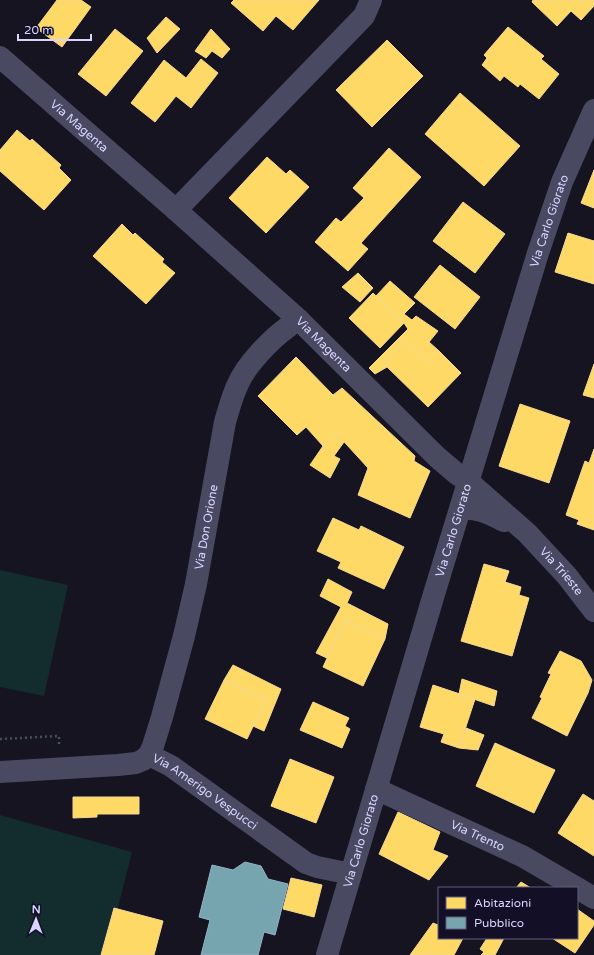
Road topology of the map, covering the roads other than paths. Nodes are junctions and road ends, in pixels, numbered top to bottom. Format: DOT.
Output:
graph roads {
  1 [pos="371,0"];
  2 [pos="0,56"];
  3 [pos="594,110"];
  4 [pos="176,210"];
  5 [pos="299,320"];
  6 [pos="468,482"];
  7 [pos="461,509"];
  8 [pos="527,532"];
  9 [pos="594,611"];
  10 [pos="149,755"];
  11 [pos="0,772"];
  12 [pos="376,789"];
  13 [pos="350,874"];
  14 [pos="575,887"];
  15 [pos="578,889"];
  16 [pos="594,898"];
  17 [pos="327,955"];
  1 -- 4 [label="street"];
  2 -- 4 [label="street, Via Magenta"];
  3 -- 6 [label="street, Via Carlo Giorato"];
  4 -- 5 [label="street, Via Magenta"];
  5 -- 6 [label="street, Via Magenta"];
  5 -- 10 [label="street, Via Don Orione"];
  6 -- 7 [label="street, Via Carlo Giorato"];
  6 -- 8 [label="street, Via Trieste"];
  7 -- 8 [label="street, Via Trieste"];
  7 -- 12 [label="street, Via Carlo Giorato"];
  8 -- 9 [label="street, Via Trieste"];
  10 -- 11 [label="street, Via Amerigo Vespucci"];
  10 -- 13 [label="street, Via Amerigo Vespucci"];
  12 -- 13 [label="street, Via Carlo Giorato"];
  12 -- 14 [label="street, Via Trento"];
  13 -- 17 [label="street, Via Carlo Giorato"];
  15 -- 16 [label="street, Via Trento"];
}
